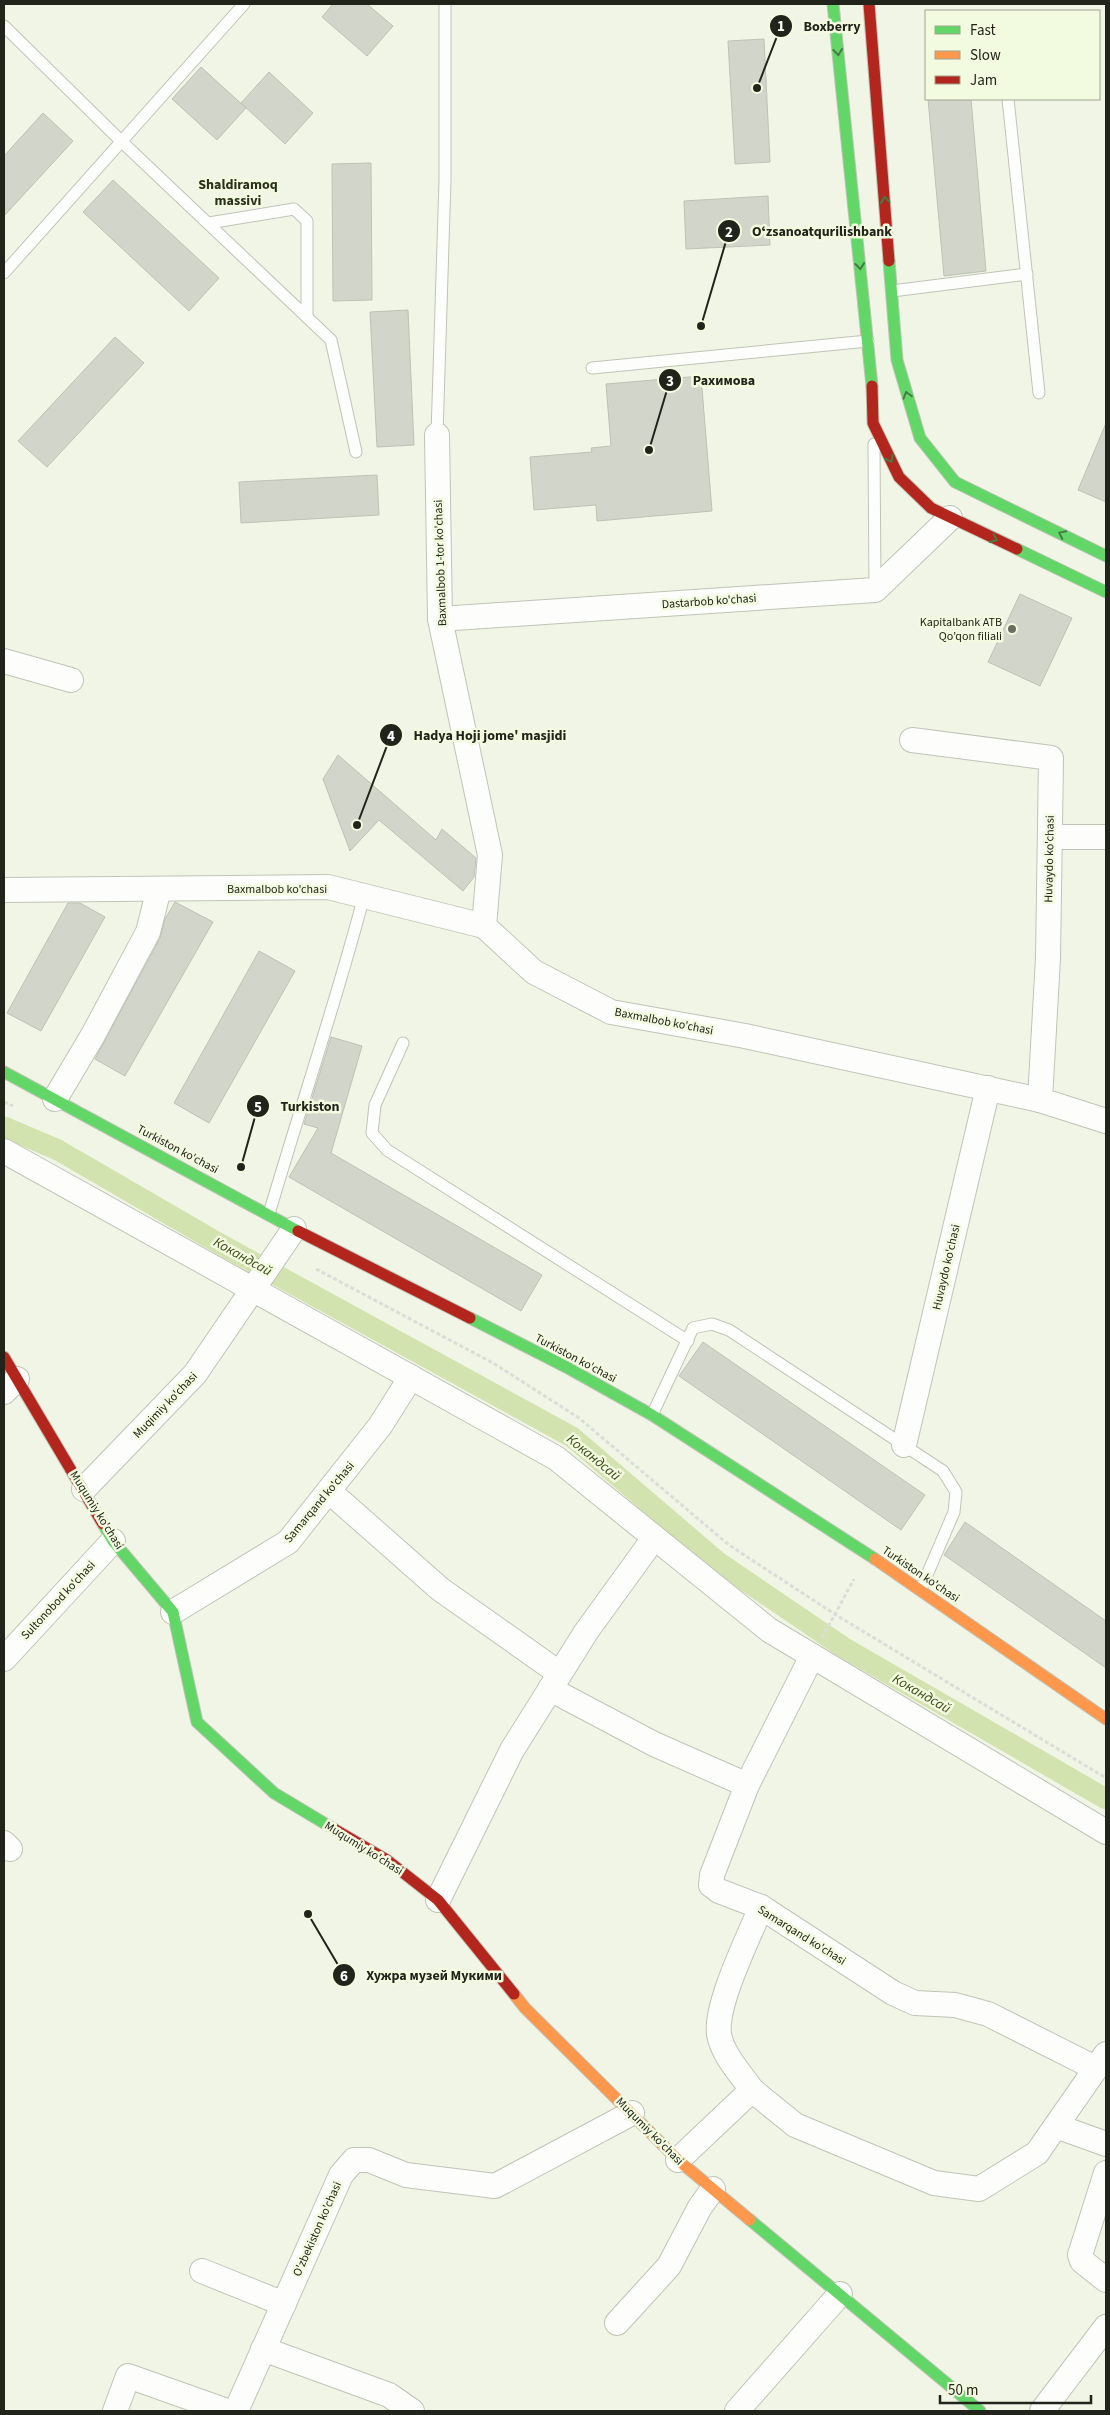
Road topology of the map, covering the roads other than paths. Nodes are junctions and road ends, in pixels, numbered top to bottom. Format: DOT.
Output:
graph roads {
  1 [pos="244,4"];
  2 [pos="445,4"];
  3 [pos="833,4"];
  4 [pos="869,4"];
  5 [pos="4,26"];
  6 [pos="1008,100"];
  7 [pos="121,141"];
  8 [pos="208,223"];
  9 [pos="4,273"];
  10 [pos="1027,274"];
  11 [pos="892,290"];
  12 [pos="307,317"];
  13 [pos="868,341"];
  14 [pos="592,368"];
  15 [pos="1040,393"];
  16 [pos="873,423"];
  17 [pos="438,435"];
  18 [pos="356,452"];
  19 [pos="950,518"];
  20 [pos="1106,555"];
  21 [pos="875,590"];
  22 [pos="1106,592"];
  23 [pos="440,619"];
  24 [pos="4,661"];
  25 [pos="72,680"];
  26 [pos="912,740"];
  27 [pos="1050,837"];
  28 [pos="1106,837"];
  29 [pos="159,889"];
  30 [pos="4,890"];
  31 [pos="364,896"];
  32 [pos="484,926"];
  33 [pos="403,1043"];
  34 [pos="4,1072"];
  35 [pos="988,1088"];
  36 [pos="55,1099"];
  37 [pos="1040,1100"];
  38 [pos="1106,1121"];
  39 [pos="4,1151"];
  40 [pos="269,1214"];
  41 [pos="294,1229"];
  42 [pos="254,1290"];
  43 [pos="688,1341"];
  44 [pos="4,1357"];
  45 [pos="411,1377"];
  46 [pos="10,1386"];
  47 [pos="652,1415"];
  48 [pos="904,1445"];
  49 [pos="84,1489"];
  50 [pos="330,1492"];
  51 [pos="654,1538"];
  52 [pos="113,1541"];
  53 [pos="920,1589"];
  54 [pos="173,1612"];
  55 [pos="812,1656"];
  56 [pos="4,1659"];
  57 [pos="554,1681"];
  58 [pos="1106,1719"];
  59 [pos="747,1785"];
  60 [pos="1106,1832"];
  61 [pos="438,1900"];
  62 [pos="761,1907"];
  63 [pos="1100,2061"];
  64 [pos="752,2090"];
  65 [pos="632,2114"];
  66 [pos="1056,2126"];
  67 [pos="1106,2144"];
  68 [pos="678,2160"];
  69 [pos="1106,2173"];
  70 [pos="713,2189"];
  71 [pos="202,2271"];
  72 [pos="1106,2280"];
  73 [pos="840,2294"];
  74 [pos="284,2304"];
  75 [pos="617,2323"];
  76 [pos="1106,2327"];
  77 [pos="263,2349"];
  78 [pos="115,2411"];
  79 [pos="227,2411"];
  80 [pos="236,2411"];
  81 [pos="412,2411"];
  82 [pos="736,2411"];
  83 [pos="980,2411"];
  84 [pos="1042,2411"];
  1 -- 7 [label="lane"];
  2 -- 17 [label="lane"];
  3 -- 13 [label="main road, one-way"];
  11 -- 4 [label="main road, one-way"];
  5 -- 7 [label="lane"];
  6 -- 10 [label="lane"];
  7 -- 8 [label="lane"];
  7 -- 9 [label="lane"];
  8 -- 12 [label="lane"];
  8 -- 12 [label="lane"];
  10 -- 11 [label="lane"];
  10 -- 15 [label="lane"];
  20 -- 11 [label="main road, one-way"];
  12 -- 18 [label="lane"];
  13 -- 14 [label="lane"];
  13 -- 16 [label="main road"];
  16 -- 19 [label="main road, one-way"];
  16 -- 21 [label="lane"];
  17 -- 23 [label="street, Baxmalbob 1-tor ko'chasi"];
  19 -- 21 [label="street"];
  19 -- 22 [label="main road, one-way"];
  21 -- 23 [label="street, Dastarbob ko'chasi"];
  23 -- 32 [label="street, Baxmalbob 1-tor ko'chasi"];
  24 -- 25 [label="street"];
  26 -- 27 [label="street, Huvaydo ko'chasi"];
  27 -- 28 [label="street"];
  27 -- 37 [label="street, Huvaydo ko'chasi"];
  29 -- 30 [label="street, Baxmalbob ko'chasi"];
  29 -- 31 [label="street, Baxmalbob ko'chasi"];
  29 -- 36 [label="street"];
  31 -- 32 [label="street, Baxmalbob ko'chasi"];
  31 -- 40 [label="lane"];
  32 -- 35 [label="street, Baxmalbob ko'chasi"];
  33 -- 43 [label="lane"];
  34 -- 36 [label="main road, Turkiston ko'chasi"];
  35 -- 37 [label="street, Baxmalbob ko'chasi"];
  35 -- 48 [label="street, Huvaydo ko'chasi"];
  36 -- 40 [label="main road, Turkiston ko'chasi"];
  37 -- 38 [label="street, Baxmalbob ko'chasi"];
  39 -- 42 [label="street"];
  40 -- 41 [label="main road, Turkiston ko'chasi"];
  41 -- 42 [label="street, Muqimiy ko'chasi"];
  41 -- 47 [label="main road, Turkiston ko'chasi"];
  42 -- 45 [label="street"];
  42 -- 49 [label="street, Muqimiy ko'chasi"];
  43 -- 47 [label="lane"];
  43 -- 48 [label="lane"];
  44 -- 46 [label="main road, Muqumiy ko'chasi"];
  45 -- 50 [label="street, Samarqand ko'chasi"];
  45 -- 51 [label="street"];
  46 -- 49 [label="main road, Muqumiy ko'chasi"];
  47 -- 53 [label="main road, Turkiston ko'chasi"];
  48 -- 53 [label="lane"];
  49 -- 52 [label="main road, Muqumiy ko'chasi"];
  50 -- 54 [label="street, Samarqand ko'chasi"];
  50 -- 57 [label="street"];
  51 -- 55 [label="street"];
  51 -- 57 [label="street"];
  52 -- 54 [label="main road, Muqumiy ko'chasi"];
  52 -- 56 [label="street, Sultonobod ko'chasi"];
  53 -- 58 [label="main road, Turkiston ko'chasi"];
  54 -- 61 [label="main road, Muqumiy ko'chasi"];
  55 -- 59 [label="street, Samarqand ko'chasi"];
  55 -- 60 [label="street"];
  57 -- 59 [label="street"];
  57 -- 61 [label="street"];
  59 -- 62 [label="street, Samarqand ko'chasi"];
  61 -- 65 [label="main road, Muqumiy ko'chasi"];
  62 -- 63 [label="street, Samarqand ko'chasi"];
  62 -- 64 [label="street"];
  63 -- 66 [label="street"];
  64 -- 66 [label="street"];
  64 -- 68 [label="street"];
  65 -- 68 [label="main road, Muqumiy ko'chasi"];
  65 -- 74 [label="street, O'zbekiston ko'chasi"];
  66 -- 67 [label="street"];
  68 -- 70 [label="main road, Muqumiy ko'chasi"];
  69 -- 72 [label="street"];
  70 -- 73 [label="main road, Muqumiy ko'chasi"];
  70 -- 75 [label="street"];
  71 -- 74 [label="street"];
  73 -- 82 [label="street"];
  73 -- 83 [label="main road, Muqumiy ko'chasi"];
  74 -- 77 [label="street, O'zbekiston ko'chasi"];
  76 -- 84 [label="street"];
  77 -- 80 [label="street, O'zbekiston ko'chasi"];
  77 -- 81 [label="street"];
  78 -- 79 [label="street"];
}
